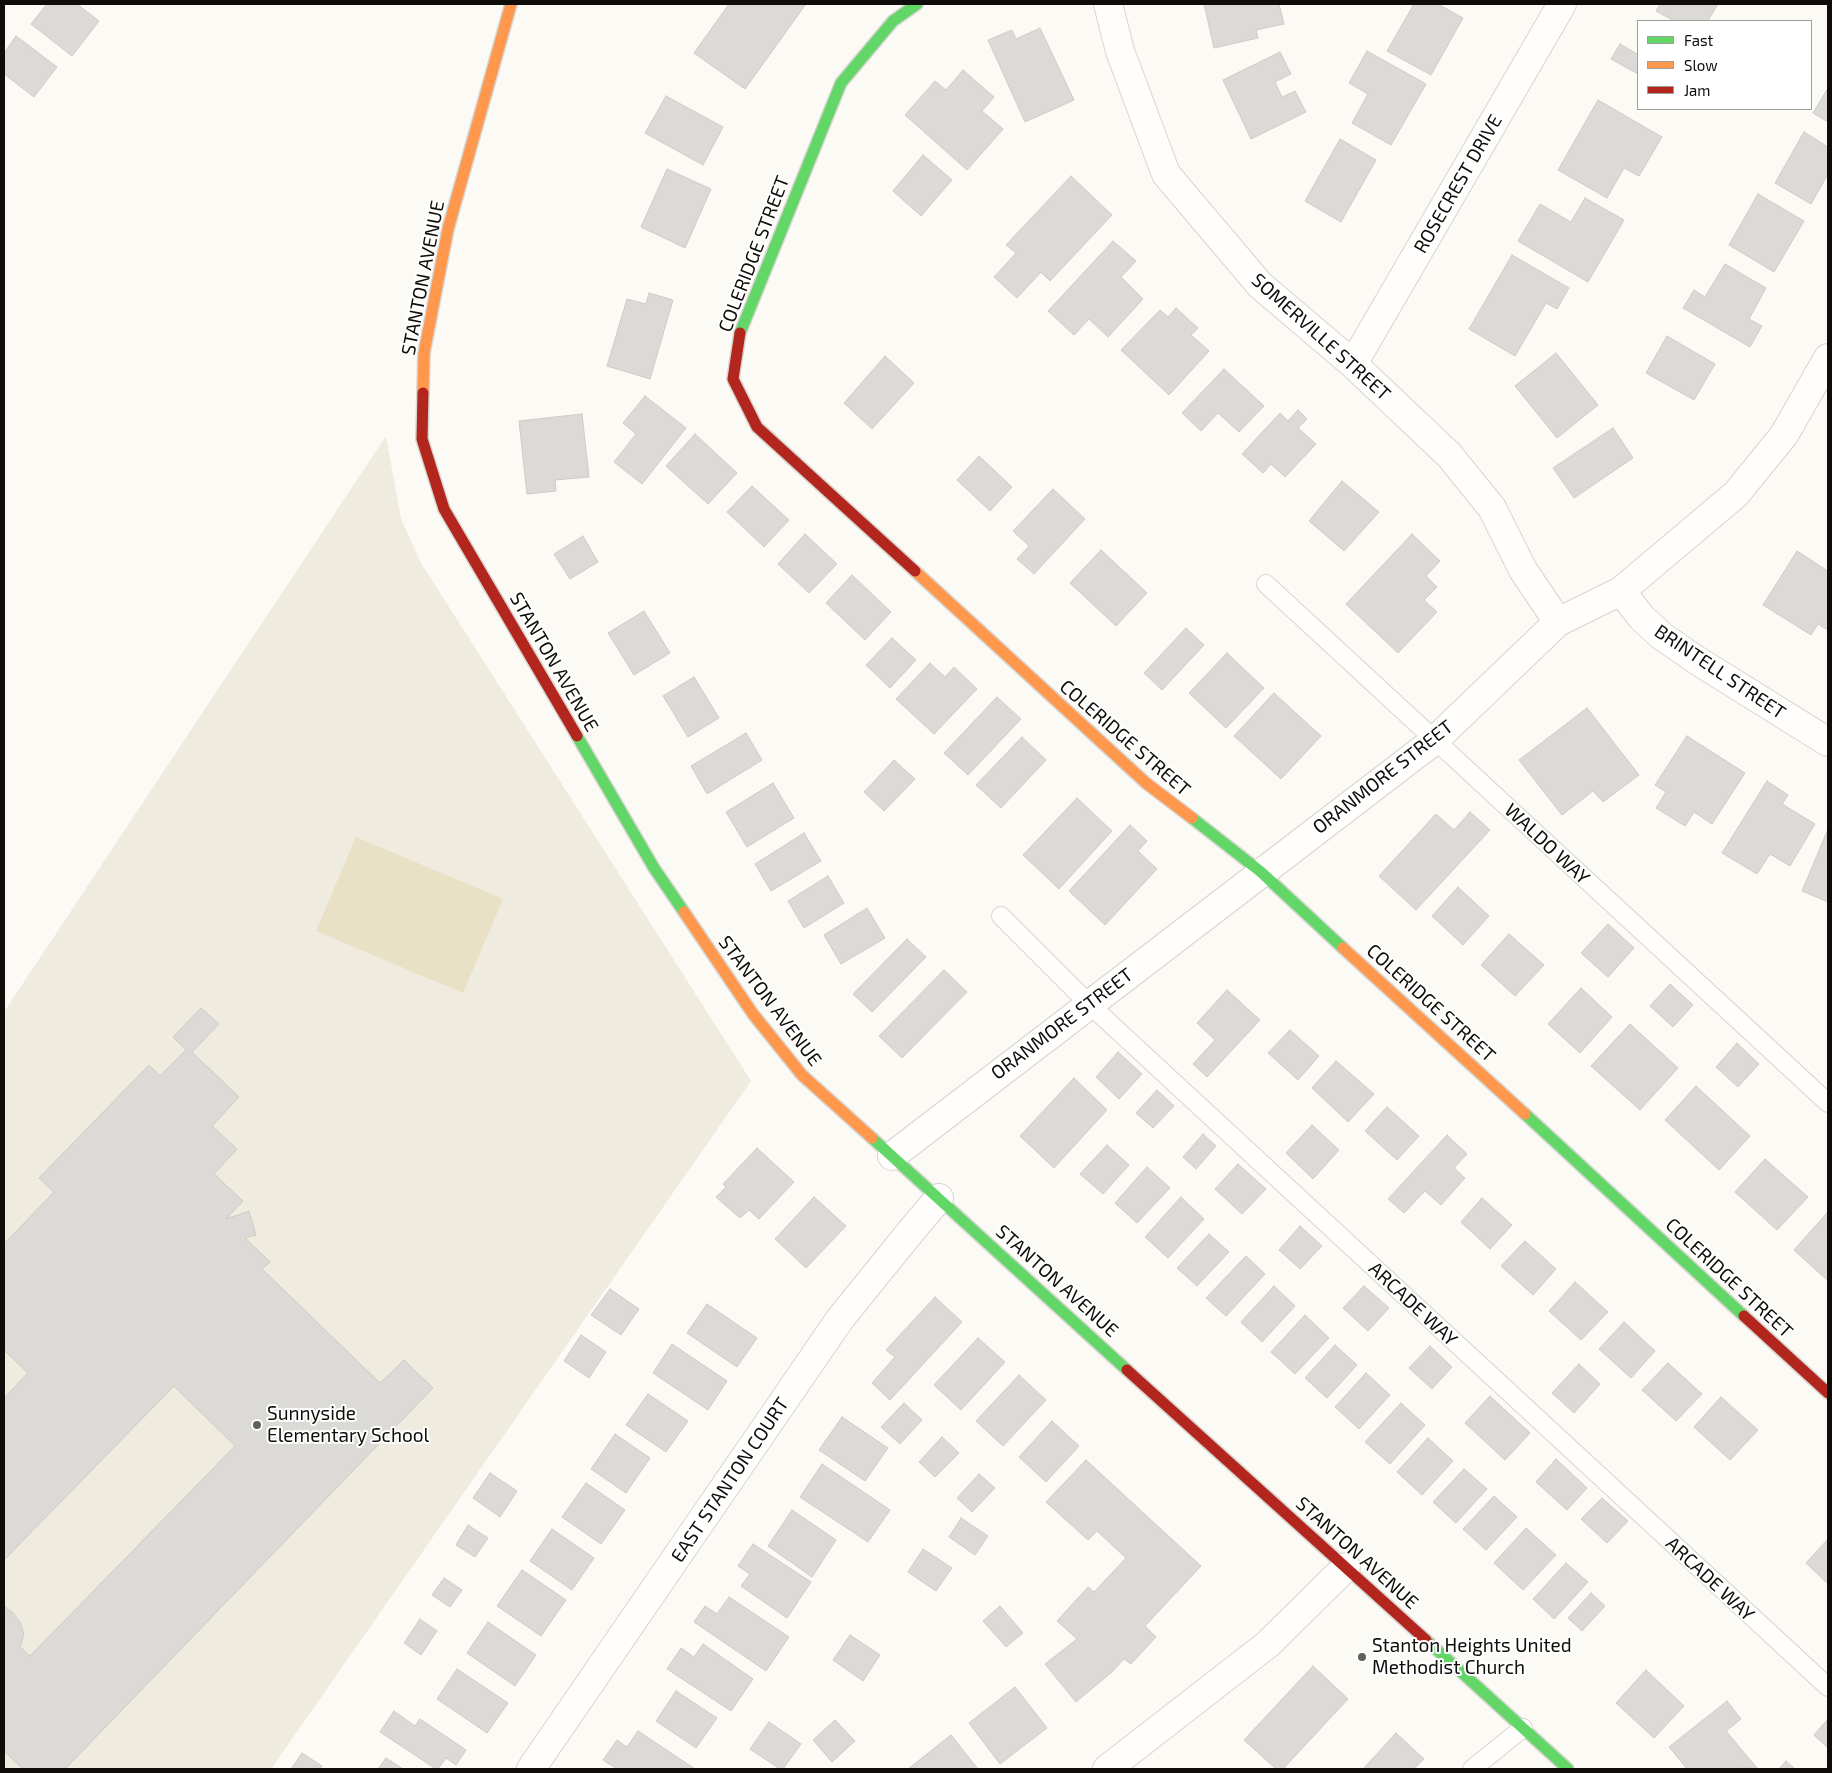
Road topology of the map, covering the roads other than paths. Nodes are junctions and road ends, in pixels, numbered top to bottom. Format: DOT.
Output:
graph roads {
  1 [pos="511,4"];
  2 [pos="916,4"];
  3 [pos="1108,4"];
  4 [pos="1562,4"];
  5 [pos="1828,358"];
  6 [pos="1353,364"];
  7 [pos="1266,584"];
  8 [pos="1621,591"];
  9 [pos="1558,622"];
  10 [pos="1435,740"];
  11 [pos="1828,742"];
  12 [pos="1261,872"];
  13 [pos="1001,916"];
  14 [pos="1089,1004"];
  15 [pos="1828,1103"];
  16 [pos="892,1156"];
  17 [pos="939,1198"];
  18 [pos="1828,1393"];
  19 [pos="1346,1567"];
  20 [pos="1828,1687"];
  21 [pos="1524,1728"];
  22 [pos="531,1769"];
  23 [pos="1107,1769"];
  24 [pos="1472,1769"];
  25 [pos="1568,1769"];
  1 -- 16 [label="street, STANTON AVENUE"];
  2 -- 12 [label="street, COLERIDGE STREET"];
  3 -- 6 [label="street, SOMERVILLE STREET"];
  4 -- 6 [label="street, ROSECREST DRIVE"];
  5 -- 8 [label="street, ORANMORE STREET"];
  6 -- 9 [label="street, SOMERVILLE STREET"];
  7 -- 10 [label="lane, WALDO WAY"];
  8 -- 9 [label="street, ORANMORE STREET"];
  8 -- 11 [label="street, BRINTELL STREET"];
  9 -- 10 [label="street, ORANMORE STREET"];
  10 -- 12 [label="street, ORANMORE STREET"];
  10 -- 15 [label="lane, WALDO WAY"];
  12 -- 14 [label="street, ORANMORE STREET"];
  12 -- 18 [label="street, COLERIDGE STREET"];
  13 -- 14 [label="lane, ARCADE WAY"];
  14 -- 16 [label="street, ORANMORE STREET"];
  14 -- 20 [label="lane, ARCADE WAY"];
  16 -- 17 [label="street, STANTON AVENUE"];
  17 -- 19 [label="street, STANTON AVENUE"];
  17 -- 22 [label="street, EAST STANTON COURT"];
  19 -- 21 [label="street, STANTON AVENUE"];
  19 -- 23 [label="street"];
  21 -- 24 [label="lane"];
  21 -- 25 [label="street, STANTON AVENUE"];
}
